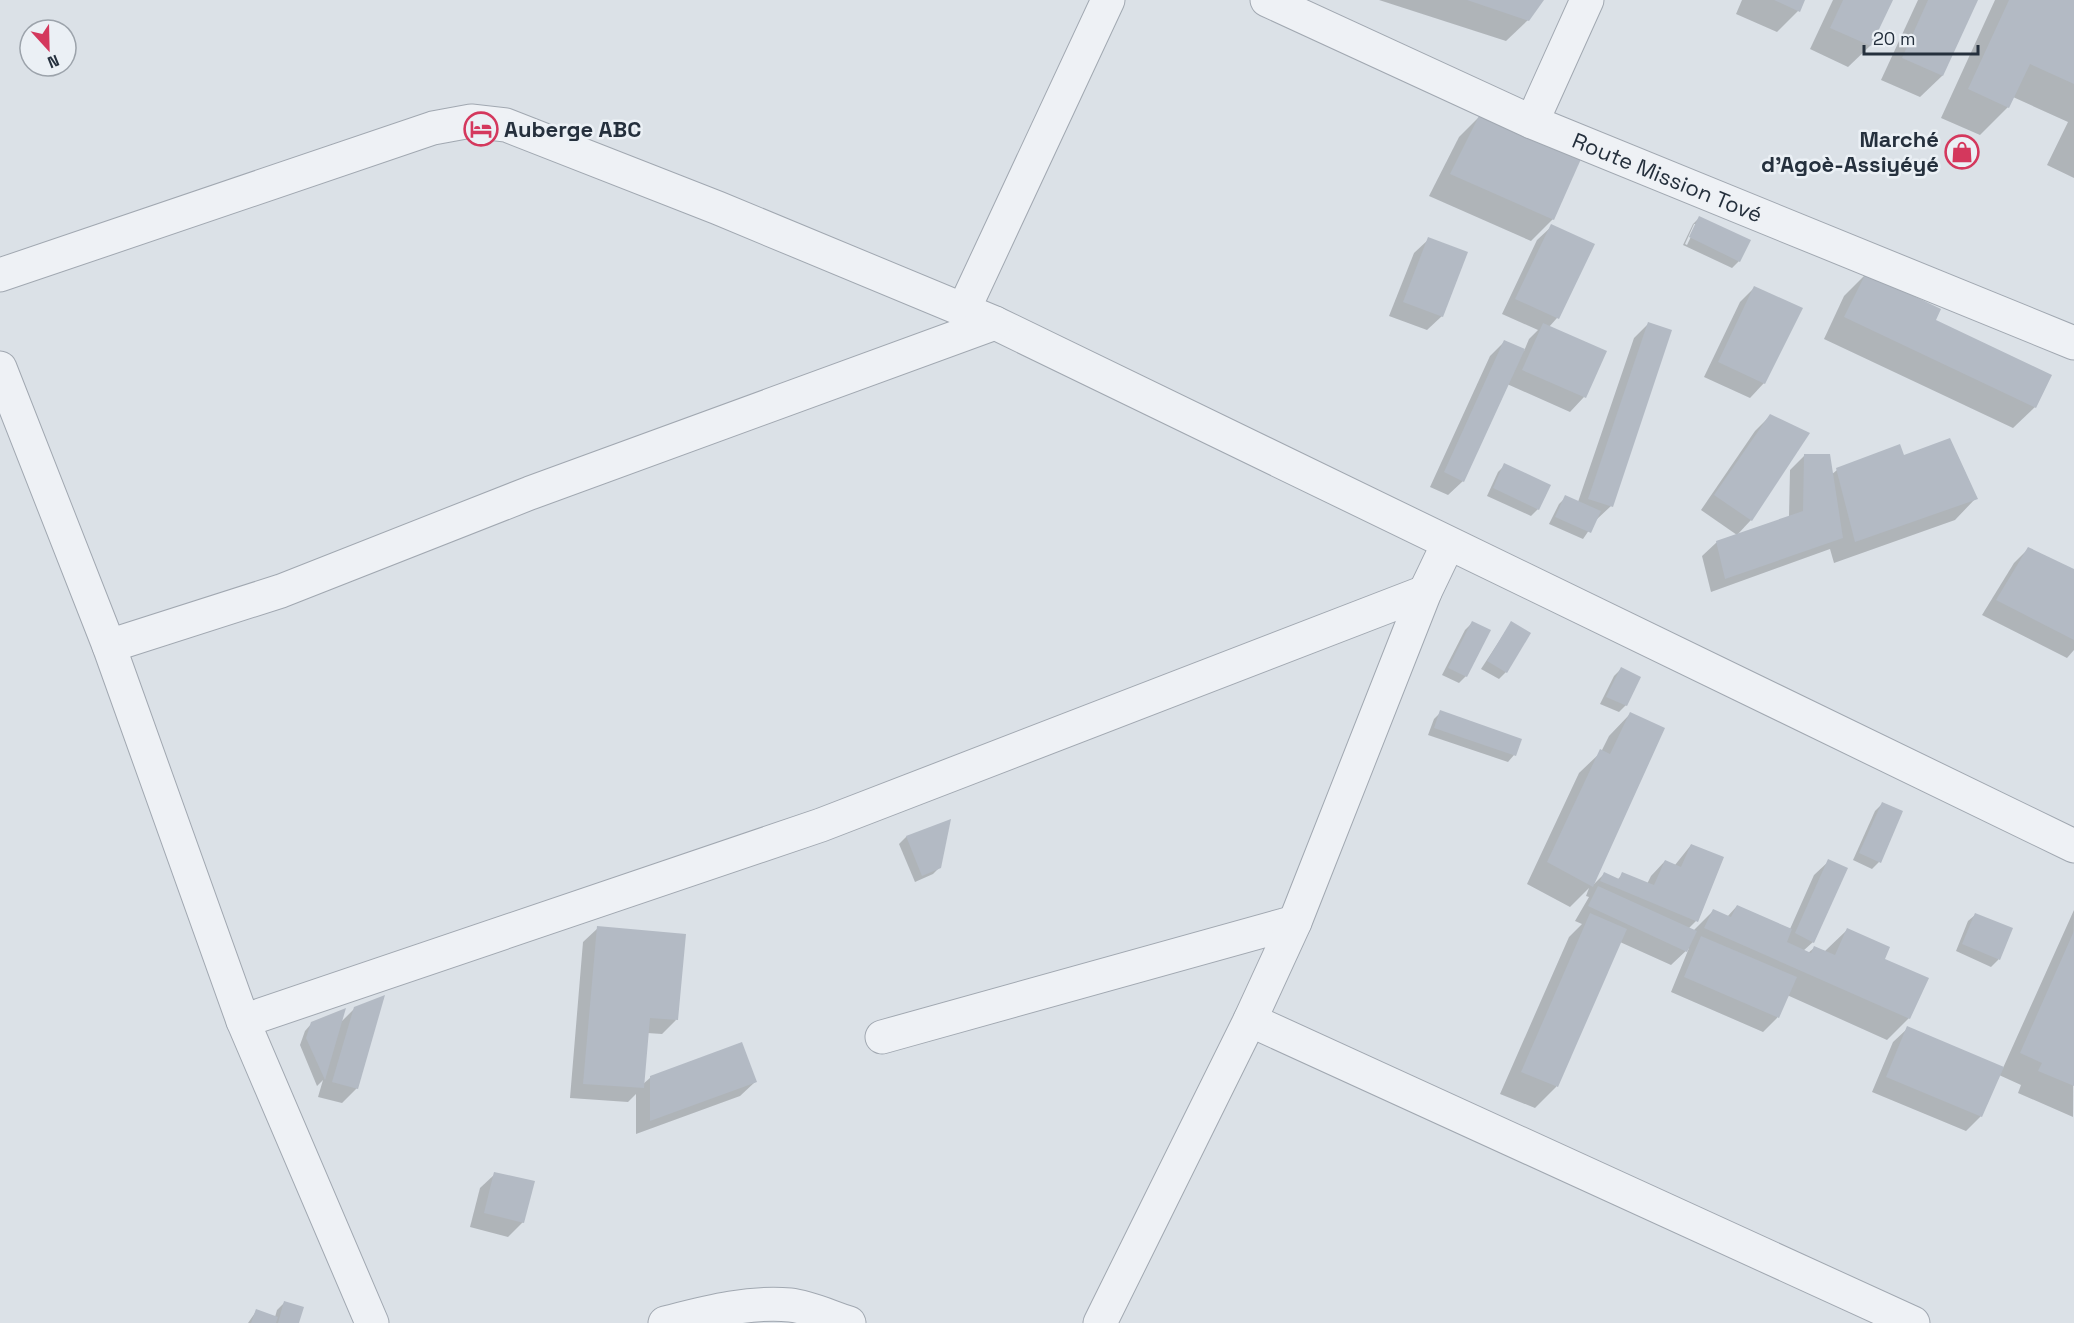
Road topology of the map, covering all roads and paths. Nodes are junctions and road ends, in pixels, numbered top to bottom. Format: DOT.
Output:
graph roads {
  1 [pos="1108,0"];
  2 [pos="1267,0"];
  3 [pos="1587,0"];
  4 [pos="1532,122"];
  5 [pos="0,275"];
  6 [pos="963,310"];
  7 [pos="996,323"];
  8 [pos="2074,343"];
  9 [pos="0,368"];
  10 [pos="1448,544"];
  11 [pos="1425,592"];
  12 [pos="110,646"];
  13 [pos="2074,846"];
  14 [pos="1295,922"];
  15 [pos="1250,1020"];
  16 [pos="243,1021"];
  17 [pos="882,1037"];
  18 [pos="372,1323"];
  19 [pos="665,1323"];
  20 [pos="849,1323"];
  21 [pos="1100,1323"];
  22 [pos="1913,1323"];
  1 -- 6 [label="street"];
  2 -- 4 [label="street, Route Mission Tové"];
  3 -- 4 [label="street"];
  4 -- 8 [label="street, Route Mission Tové"];
  5 -- 6 [label="street"];
  6 -- 7 [label="street"];
  7 -- 10 [label="street"];
  7 -- 12 [label="street"];
  9 -- 12 [label="street"];
  10 -- 11 [label="street"];
  10 -- 13 [label="street"];
  11 -- 14 [label="street"];
  11 -- 16 [label="street"];
  12 -- 16 [label="street"];
  14 -- 15 [label="street"];
  14 -- 17 [label="street"];
  15 -- 21 [label="street"];
  15 -- 22 [label="street"];
  16 -- 18 [label="street"];
  19 -- 20 [label="street"];
}
